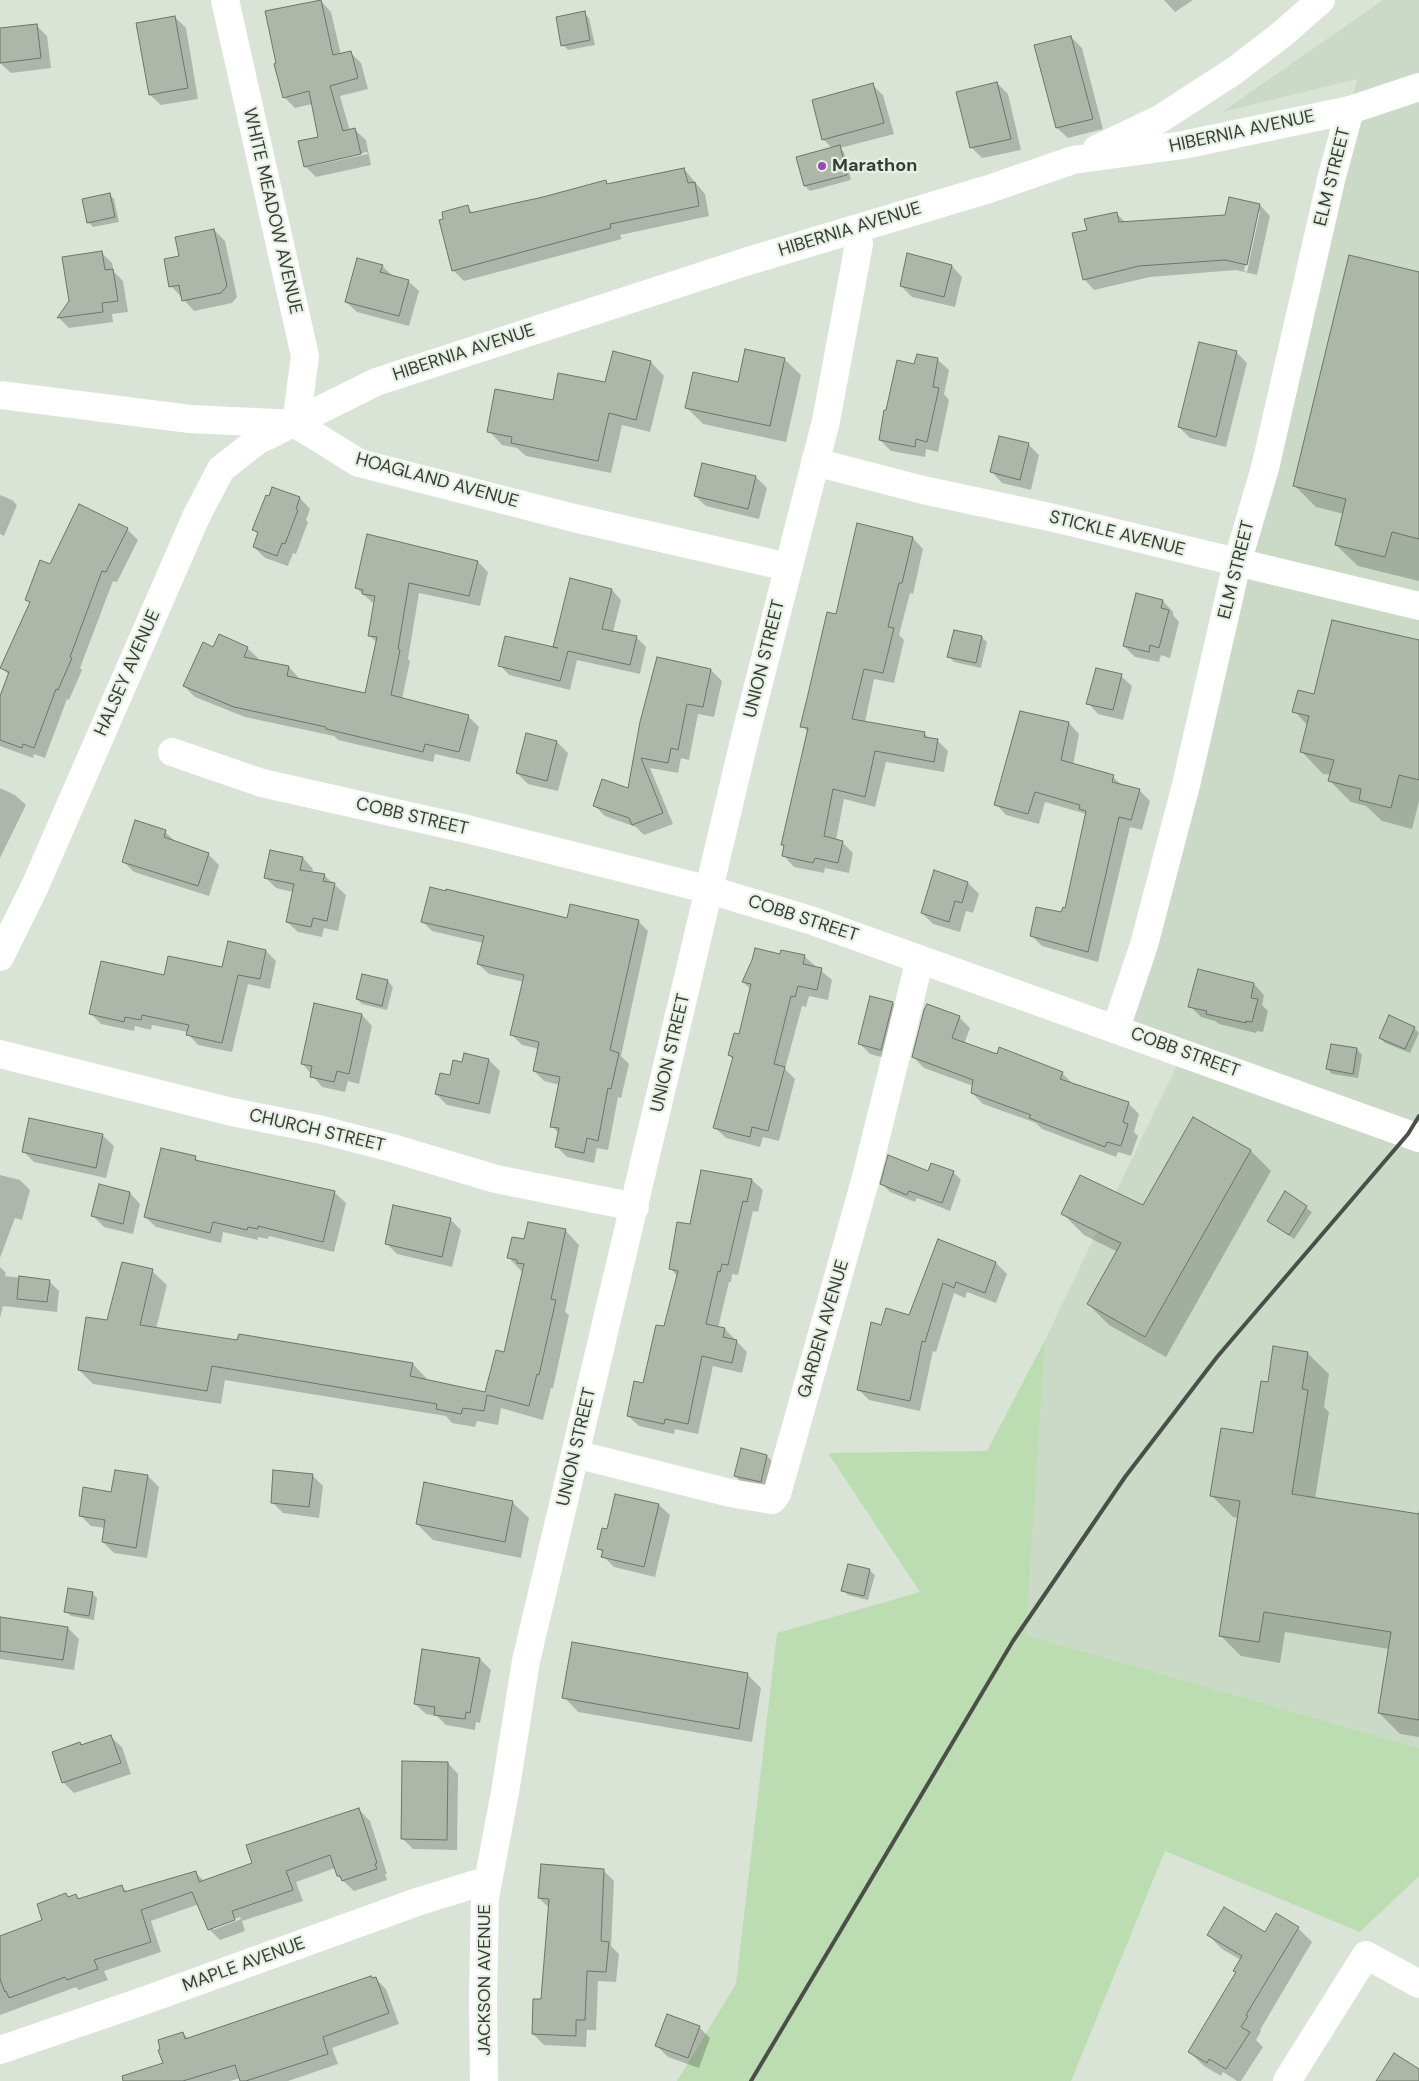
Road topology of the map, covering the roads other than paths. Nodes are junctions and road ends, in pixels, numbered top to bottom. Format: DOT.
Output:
graph roads {
  1 [pos="225,0"];
  2 [pos="1321,0"];
  3 [pos="1419,87"];
  4 [pos="1350,110"];
  5 [pos="1073,160"];
  6 [pos="854,229"];
  7 [pos="0,395"];
  8 [pos="296,424"];
  9 [pos="815,462"];
  10 [pos="1237,563"];
  11 [pos="788,567"];
  12 [pos="1419,606"];
  13 [pos="172,752"];
  14 [pos="710,890"];
  15 [pos="0,957"];
  16 [pos="920,959"];
  17 [pos="1116,1028"];
  18 [pos="0,1054"];
  19 [pos="1419,1138"];
  20 [pos="635,1207"];
  21 [pos="575,1454"];
  22 [pos="488,1880"];
  23 [pos="1419,1984"];
  24 [pos="0,2050"];
  25 [pos="484,2081"];
  26 [pos="1287,2081"];
  1 -- 8 [label="street, WHITE MEADOW AVENUE"];
  2 -- 5 [label="street"];
  3 -- 4 [label="street, HIBERNIA AVENUE"];
  4 -- 5 [label="street, HIBERNIA AVENUE"];
  4 -- 10 [label="street, ELM STREET"];
  5 -- 6 [label="street, HIBERNIA AVENUE"];
  6 -- 8 [label="street, HIBERNIA AVENUE"];
  6 -- 9 [label="street, UNION STREET"];
  7 -- 8 [label="street, HOAGLAND AVENUE"];
  8 -- 11 [label="street, HOAGLAND AVENUE"];
  8 -- 15 [label="street, HALSEY AVENUE"];
  9 -- 10 [label="street, STICKLE AVENUE"];
  9 -- 11 [label="street, UNION STREET"];
  10 -- 12 [label="street, STICKLE AVENUE"];
  10 -- 17 [label="street, ELM STREET"];
  11 -- 14 [label="street, UNION STREET"];
  13 -- 14 [label="street, COBB STREET"];
  14 -- 16 [label="street, COBB STREET"];
  14 -- 20 [label="street, UNION STREET"];
  16 -- 17 [label="street, COBB STREET"];
  16 -- 21 [label="street, GARDEN AVENUE"];
  17 -- 19 [label="street, COBB STREET"];
  18 -- 20 [label="street, CHURCH STREET"];
  20 -- 21 [label="street, UNION STREET"];
  21 -- 22 [label="street, UNION STREET"];
  22 -- 24 [label="street, MAPLE AVENUE"];
  22 -- 25 [label="street, JACKSON AVENUE"];
  23 -- 26 [label="street"];
}
